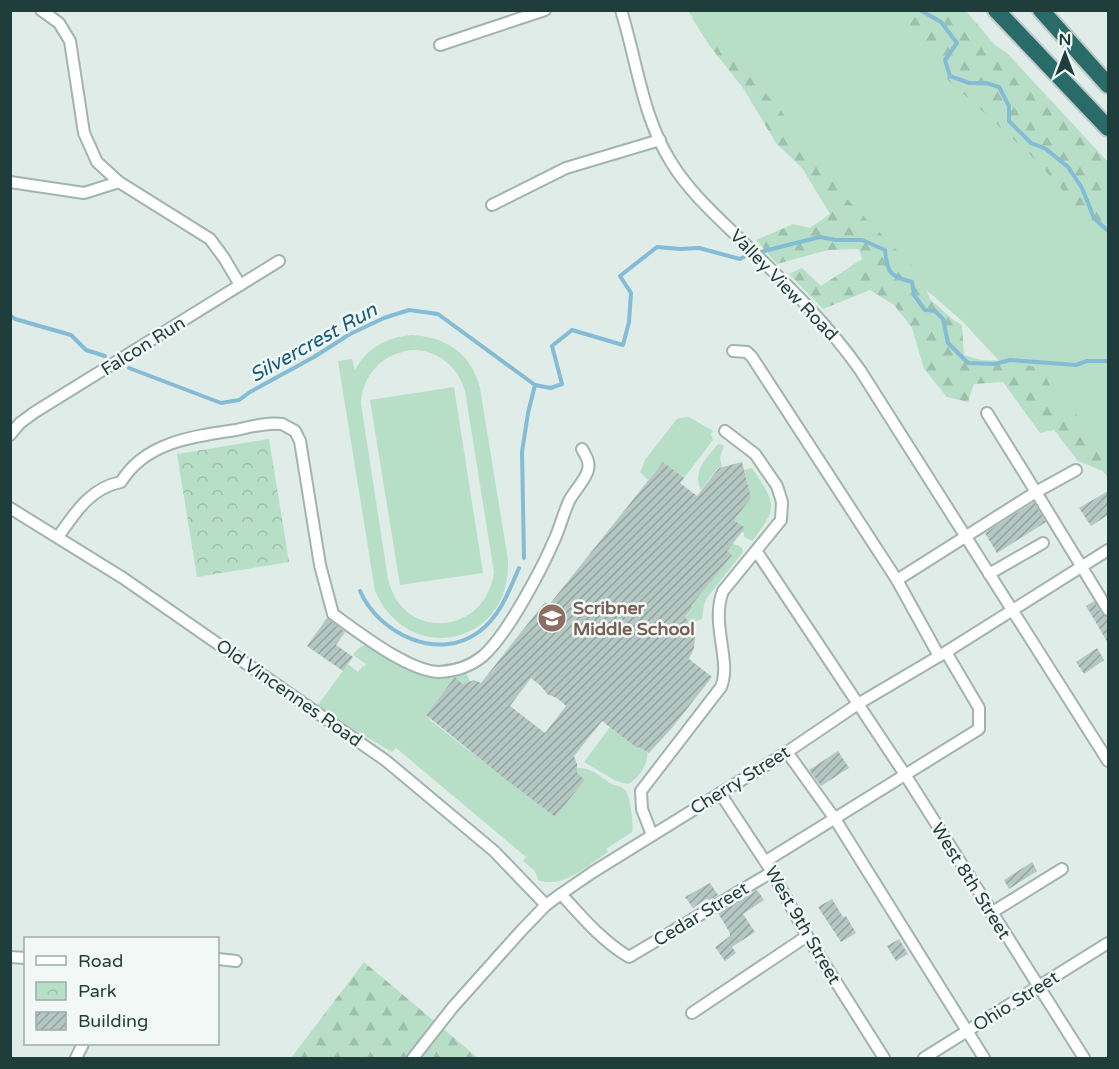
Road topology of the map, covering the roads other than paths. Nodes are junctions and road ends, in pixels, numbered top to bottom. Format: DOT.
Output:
graph roads {
  1 [pos="41,10"];
  2 [pos="545,10"];
  3 [pos="621,10"];
  4 [pos="996,10"];
  5 [pos="1041,10"];
  6 [pos="440,45"];
  7 [pos="1108,85"];
  8 [pos="1108,128"];
  9 [pos="660,140"];
  10 [pos="10,182"];
  11 [pos="119,182"];
  12 [pos="492,205"];
  13 [pos="279,261"];
  14 [pos="240,285"];
  15 [pos="732,351"];
  16 [pos="987,413"];
  17 [pos="725,431"];
  18 [pos="10,435"];
  19 [pos="582,449"];
  20 [pos="1076,470"];
  21 [pos="1036,492"];
  22 [pos="10,508"];
  23 [pos="964,536"];
  24 [pos="58,537"];
  25 [pos="1043,543"];
  26 [pos="1108,550"];
  27 [pos="757,552"];
  28 [pos="1081,567"];
  29 [pos="989,574"];
  30 [pos="897,580"];
  31 [pos="1013,610"];
  32 [pos="1108,610"];
  33 [pos="943,654"];
  34 [pos="858,704"];
  35 [pos="787,752"];
  36 [pos="1108,761"];
  37 [pos="906,776"];
  38 [pos="720,793"];
  39 [pos="835,819"];
  40 [pos="652,835"];
  41 [pos="766,861"];
  42 [pos="1062,869"];
  43 [pos="772,872"];
  44 [pos="561,894"];
  45 [pos="546,905"];
  46 [pos="991,913"];
  47 [pos="807,936"];
  48 [pos="1108,943"];
  49 [pos="219,959"];
  50 [pos="236,961"];
  51 [pos="1038,987"];
  52 [pos="692,1013"];
  53 [pos="969,1031"];
  54 [pos="83,1045"];
  55 [pos="76,1059"];
  56 [pos="413,1059"];
  57 [pos="884,1059"];
  58 [pos="924,1059"];
  59 [pos="984,1059"];
  60 [pos="1084,1059"];
  1 -- 11 [label="street"];
  2 -- 6 [label="street"];
  3 -- 9 [label="street, Valley View Road"];
  4 -- 8 [label="highway"];
  5 -- 7 [label="highway"];
  9 -- 12 [label="street"];
  9 -- 23 [label="street, Valley View Road"];
  10 -- 11 [label="street"];
  11 -- 14 [label="street"];
  13 -- 14 [label="street, Falcon Run"];
  14 -- 18 [label="street, Falcon Run"];
  15 -- 30 [label="street"];
  16 -- 21 [label="street"];
  17 -- 27 [label="street"];
  19 -- 24 [label="street"];
  20 -- 21 [label="street"];
  21 -- 23 [label="street"];
  21 -- 28 [label="street"];
  22 -- 24 [label="street, Old Vincennes Road"];
  23 -- 29 [label="street, Valley View Road"];
  23 -- 30 [label="street"];
  24 -- 45 [label="street, Old Vincennes Road"];
  25 -- 29 [label="street"];
  26 -- 28 [label="street, Cherry Street"];
  27 -- 34 [label="street, West 8th Street"];
  27 -- 40 [label="street"];
  28 -- 31 [label="street, Cherry Street"];
  28 -- 32 [label="street"];
  29 -- 31 [label="street, Valley View Road"];
  30 -- 33 [label="street"];
  31 -- 33 [label="street, Cherry Street"];
  31 -- 36 [label="street, Valley View Road"];
  33 -- 34 [label="street, Cherry Street"];
  33 -- 37 [label="street"];
  34 -- 35 [label="street, Cherry Street"];
  34 -- 37 [label="street, West 8th Street"];
  35 -- 38 [label="street, Cherry Street"];
  35 -- 39 [label="street"];
  37 -- 39 [label="street"];
  37 -- 46 [label="street, West 8th Street"];
  38 -- 40 [label="street, Cherry Street"];
  38 -- 41 [label="street, West 9th Street"];
  39 -- 41 [label="street"];
  39 -- 53 [label="street"];
  40 -- 44 [label="street, Cherry Street"];
  41 -- 43 [label="street, West 9th Street"];
  42 -- 46 [label="street"];
  43 -- 44 [label="street, Cedar Street"];
  43 -- 47 [label="street, West 9th Street"];
  44 -- 45 [label="street, Cherry Street"];
  45 -- 56 [label="street, Cherry Street"];
  46 -- 51 [label="street, West 8th Street"];
  47 -- 52 [label="street"];
  47 -- 57 [label="street, West 9th Street"];
  48 -- 51 [label="street, Ohio Street"];
  49 -- 50 [label="street"];
  51 -- 53 [label="street, Ohio Street"];
  51 -- 60 [label="street, West 8th Street"];
  53 -- 58 [label="street, Ohio Street"];
  53 -- 59 [label="street"];
  54 -- 55 [label="street"];
}
